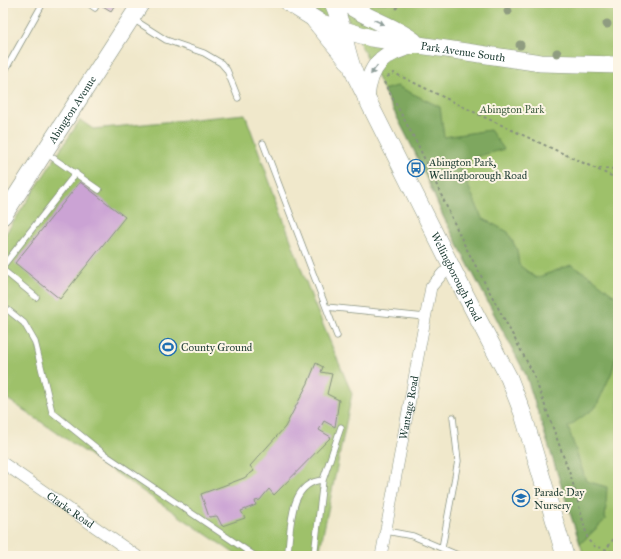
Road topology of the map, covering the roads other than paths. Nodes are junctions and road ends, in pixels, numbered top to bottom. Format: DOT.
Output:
graph roads {
  1 [pos="43,3"];
  2 [pos="88,3"];
  3 [pos="140,3"];
  4 [pos="289,3"];
  5 [pos="333,3"];
  6 [pos="345,3"];
  7 [pos="95,8"];
  8 [pos="131,18"];
  9 [pos="312,18"];
  10 [pos="343,31"];
  11 [pos="419,45"];
  12 [pos="350,64"];
  13 [pos="618,65"];
  14 [pos="3,74"];
  15 [pos="238,98"];
  16 [pos="366,98"];
  17 [pos="263,143"];
  18 [pos="44,151"];
  19 [pos="76,173"];
  20 [pos="99,190"];
  21 [pos="3,216"];
  22 [pos="3,266"];
  23 [pos="452,268"];
  24 [pos="3,270"];
  25 [pos="36,297"];
  26 [pos="3,306"];
  27 [pos="326,307"];
  28 [pos="425,317"];
  29 [pos="337,336"];
  30 [pos="453,417"];
  31 [pos="341,427"];
  32 [pos="3,463"];
  33 [pos="324,480"];
  34 [pos="386,531"];
  35 [pos="442,548"];
  36 [pos="288,551"];
  37 [pos="137,556"];
  38 [pos="255,556"];
  39 [pos="314,556"];
  40 [pos="381,556"];
  41 [pos="460,556"];
  42 [pos="565,556"];
  1 -- 14 [label="lane"];
  2 -- 7 [label="lane"];
  3 -- 8 [label="main road, Abington Avenue"];
  4 -- 9 [label="main road"];
  5 -- 10 [label="main road, Wellingborough Road"];
  6 -- 11 [label="main road, one-way"];
  8 -- 15 [label="lane"];
  8 -- 18 [label="main road, Abington Avenue"];
  9 -- 10 [label="main road, Park Avenue South"];
  9 -- 12 [label="main road"];
  10 -- 11 [label="main road, Park Avenue South"];
  10 -- 12 [label="main road, Wellingborough Road"];
  11 -- 13 [label="main road, Park Avenue South"];
  11 -- 16 [label="main road, one-way"];
  12 -- 16 [label="main road, Wellingborough Road"];
  16 -- 23 [label="main road, Wellingborough Road"];
  17 -- 27 [label="lane"];
  18 -- 19 [label="lane"];
  18 -- 21 [label="main road, Abington Avenue"];
  19 -- 20 [label="lane"];
  19 -- 22 [label="lane"];
  23 -- 28 [label="street, Wantage Road"];
  23 -- 42 [label="main road, Wellingborough Road"];
  24 -- 25 [label="lane"];
  26 -- 38 [label="lane"];
  27 -- 28 [label="lane"];
  27 -- 29 [label="lane"];
  28 -- 34 [label="street, Wantage Road"];
  30 -- 35 [label="lane"];
  31 -- 33 [label="lane"];
  32 -- 37 [label="street, Clarke Road"];
  33 -- 36 [label="lane"];
  33 -- 39 [label="lane"];
  34 -- 35 [label="lane"];
  34 -- 40 [label="street, Wantage Road"];
  35 -- 41 [label="lane"];
}
